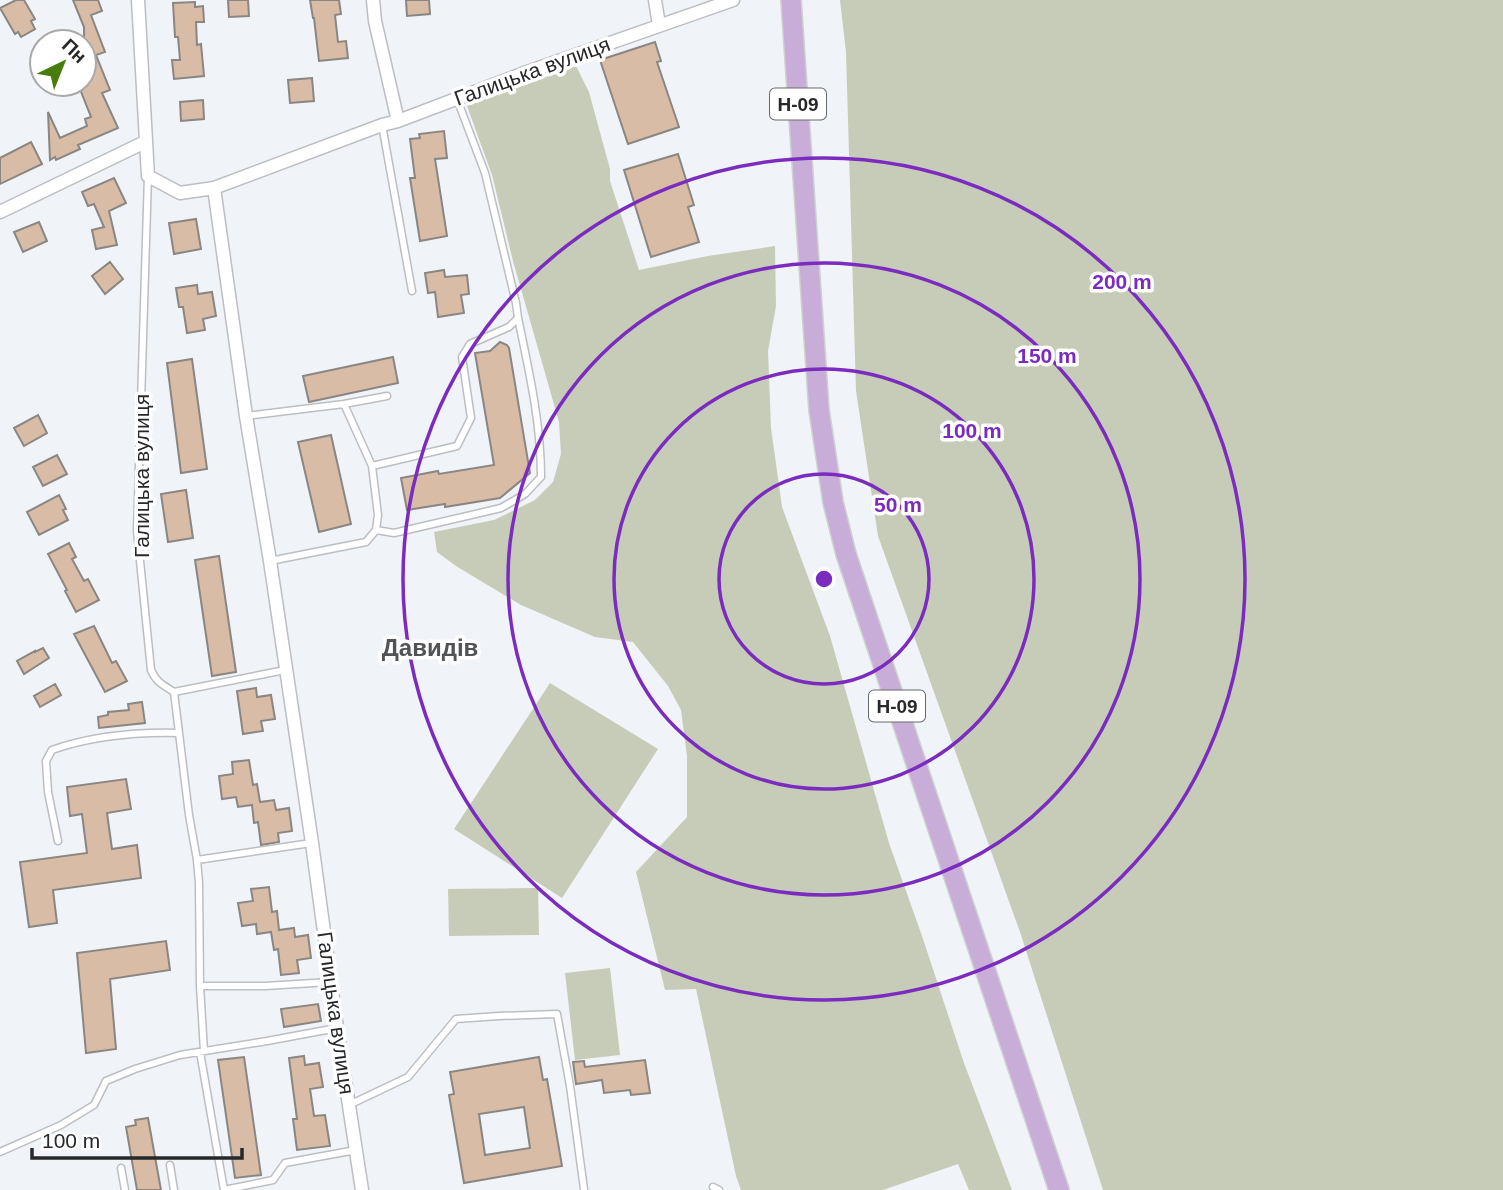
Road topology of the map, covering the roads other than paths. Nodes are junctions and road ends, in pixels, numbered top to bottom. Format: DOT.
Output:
graph roads {
  1 [pos="138,0"];
  2 [pos="373,0"];
  3 [pos="655,0"];
  4 [pos="733,0"];
  5 [pos="791,0"];
  6 [pos="659,25"];
  7 [pos="457,99"];
  8 [pos="398,121"];
  9 [pos="382,125"];
  10 [pos="145,142"];
  11 [pos="148,176"];
  12 [pos="214,188"];
  13 [pos="0,212"];
  14 [pos="412,291"];
  15 [pos="518,318"];
  16 [pos="387,396"];
  17 [pos="344,404"];
  18 [pos="246,416"];
  19 [pos="372,466"];
  20 [pos="376,530"];
  21 [pos="270,561"];
  22 [pos="285,670"];
  23 [pos="174,692"];
  24 [pos="179,733"];
  25 [pos="58,841"];
  26 [pos="312,843"];
  27 [pos="197,860"];
  28 [pos="331,982"];
  29 [pos="200,986"];
  30 [pos="337,1028"];
  31 [pos="202,1051"];
  32 [pos="349,1105"];
  33 [pos="356,1150"];
  34 [pos="0,1152"];
  35 [pos="170,1165"];
  36 [pos="121,1168"];
  37 [pos="274,1180"];
  38 [pos="584,1189"];
  39 [pos="125,1190"];
  40 [pos="174,1190"];
  41 [pos="224,1190"];
  42 [pos="275,1190"];
  43 [pos="362,1190"];
  44 [pos="1059,1190"];
  1 -- 10 [label="street, Галицька вулиця"];
  2 -- 8 [label="street"];
  3 -- 6 [label="street"];
  4 -- 6 [label="street, Галицька вулиця"];
  5 -- 44 [label="main road, Н-09"];
  6 -- 7 [label="street, Галицька вулиця"];
  7 -- 8 [label="street, Галицька вулиця"];
  7 -- 15 [label="lane"];
  8 -- 9 [label="street, Галицька вулиця"];
  9 -- 12 [label="street, Галицька вулиця"];
  9 -- 14 [label="lane"];
  10 -- 11 [label="street, Галицька вулиця"];
  10 -- 13 [label="street"];
  11 -- 12 [label="street, Галицька вулиця"];
  11 -- 23 [label="lane, Галицька вулиця"];
  12 -- 18 [label="street, Галицька вулиця"];
  15 -- 19 [label="lane"];
  15 -- 20 [label="lane"];
  16 -- 17 [label="lane"];
  17 -- 18 [label="lane"];
  17 -- 19 [label="lane"];
  18 -- 21 [label="street, Галицька вулиця"];
  19 -- 20 [label="lane"];
  20 -- 21 [label="lane"];
  21 -- 22 [label="street, Галицька вулиця"];
  22 -- 23 [label="lane"];
  22 -- 26 [label="street, Галицька вулиця"];
  23 -- 24 [label="lane"];
  24 -- 25 [label="lane"];
  24 -- 27 [label="lane"];
  26 -- 27 [label="lane"];
  26 -- 28 [label="street, Галицька вулиця"];
  27 -- 29 [label="lane"];
  28 -- 29 [label="lane"];
  28 -- 30 [label="street, Галицька вулиця"];
  29 -- 31 [label="lane"];
  30 -- 31 [label="lane"];
  30 -- 32 [label="street, Галицька вулиця"];
  31 -- 34 [label="lane"];
  31 -- 41 [label="lane"];
  32 -- 33 [label="street, Галицька вулиця"];
  32 -- 38 [label="lane"];
  33 -- 37 [label="lane"];
  33 -- 43 [label="street, Галицька вулиця"];
  35 -- 40 [label="lane"];
  36 -- 39 [label="lane"];
  37 -- 41 [label="lane"];
  37 -- 42 [label="lane"];
}
